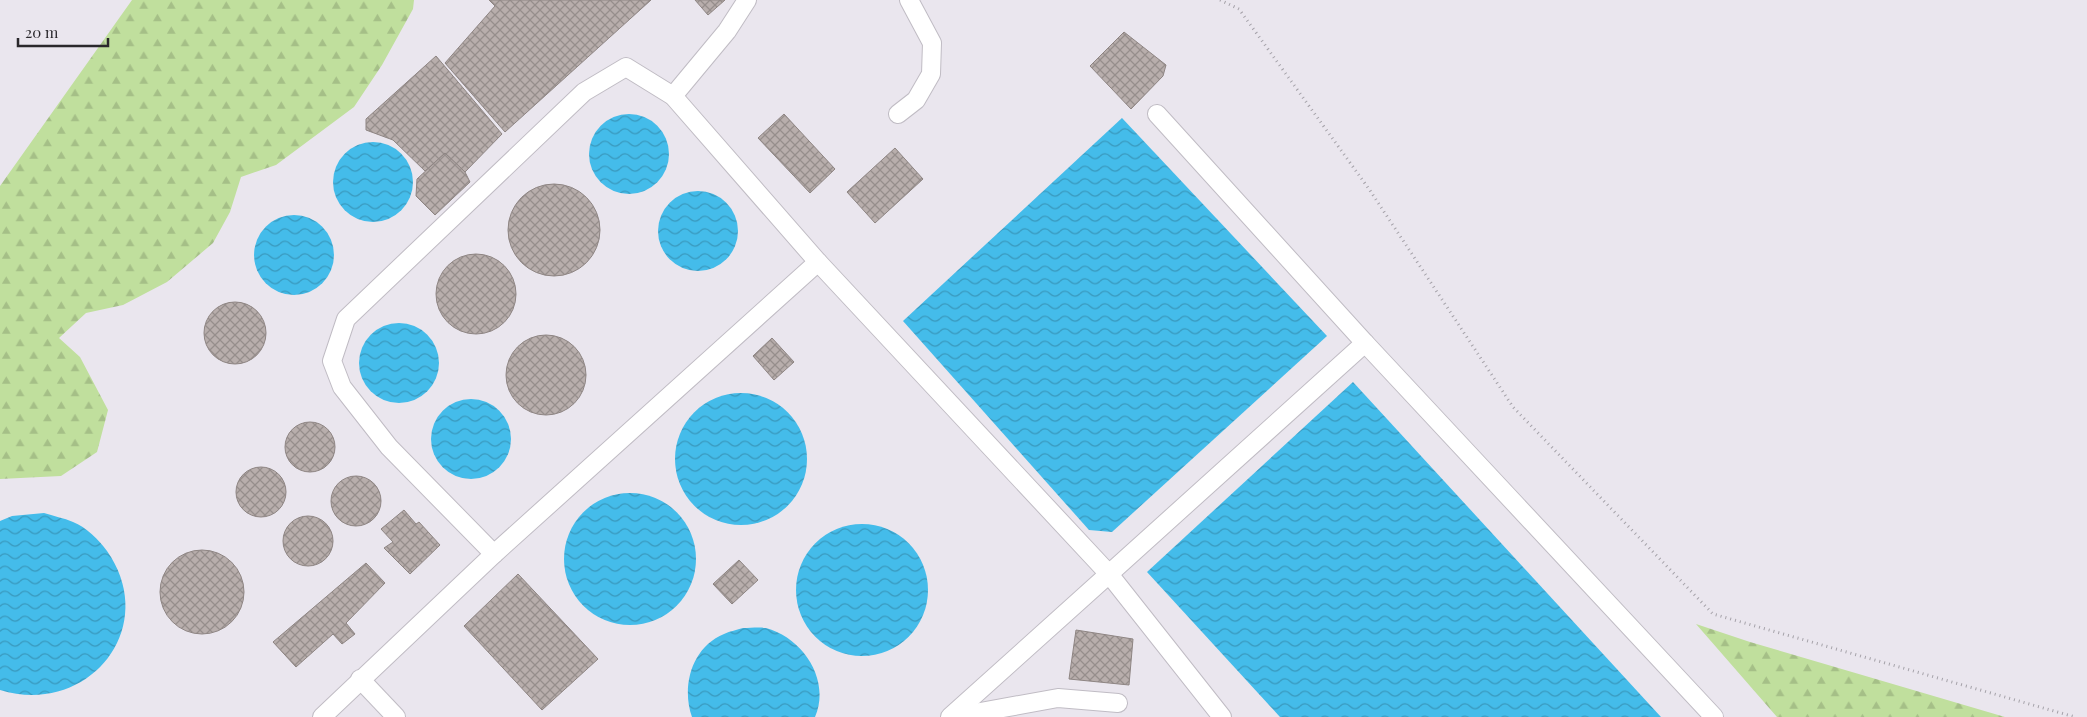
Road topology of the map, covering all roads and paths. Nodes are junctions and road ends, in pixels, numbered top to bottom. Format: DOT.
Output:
graph roads {
  1 [pos="747,0"];
  2 [pos="909,0"];
  3 [pos="1220,0"];
  4 [pos="673,96"];
  5 [pos="898,114"];
  6 [pos="1157,114"];
  7 [pos="818,262"];
  8 [pos="1365,344"];
  9 [pos="494,554"];
  10 [pos="1108,574"];
  11 [pos="360,679"];
  12 [pos="1118,703"];
  13 [pos="322,717"];
  14 [pos="396,717"];
  15 [pos="952,717"];
  16 [pos="1222,717"];
  17 [pos="1714,717"];
  18 [pos="2075,717"];
  1 -- 4 [label="lane"];
  2 -- 5 [label="lane"];
  3 -- 18 [label="path"];
  4 -- 7 [label="lane"];
  4 -- 9 [label="lane"];
  6 -- 8 [label="lane"];
  7 -- 9 [label="lane"];
  7 -- 10 [label="lane"];
  8 -- 10 [label="lane"];
  8 -- 17 [label="lane"];
  9 -- 11 [label="lane"];
  10 -- 15 [label="lane"];
  10 -- 16 [label="lane"];
  11 -- 13 [label="lane"];
  11 -- 14 [label="lane"];
  12 -- 15 [label="lane"];
}
